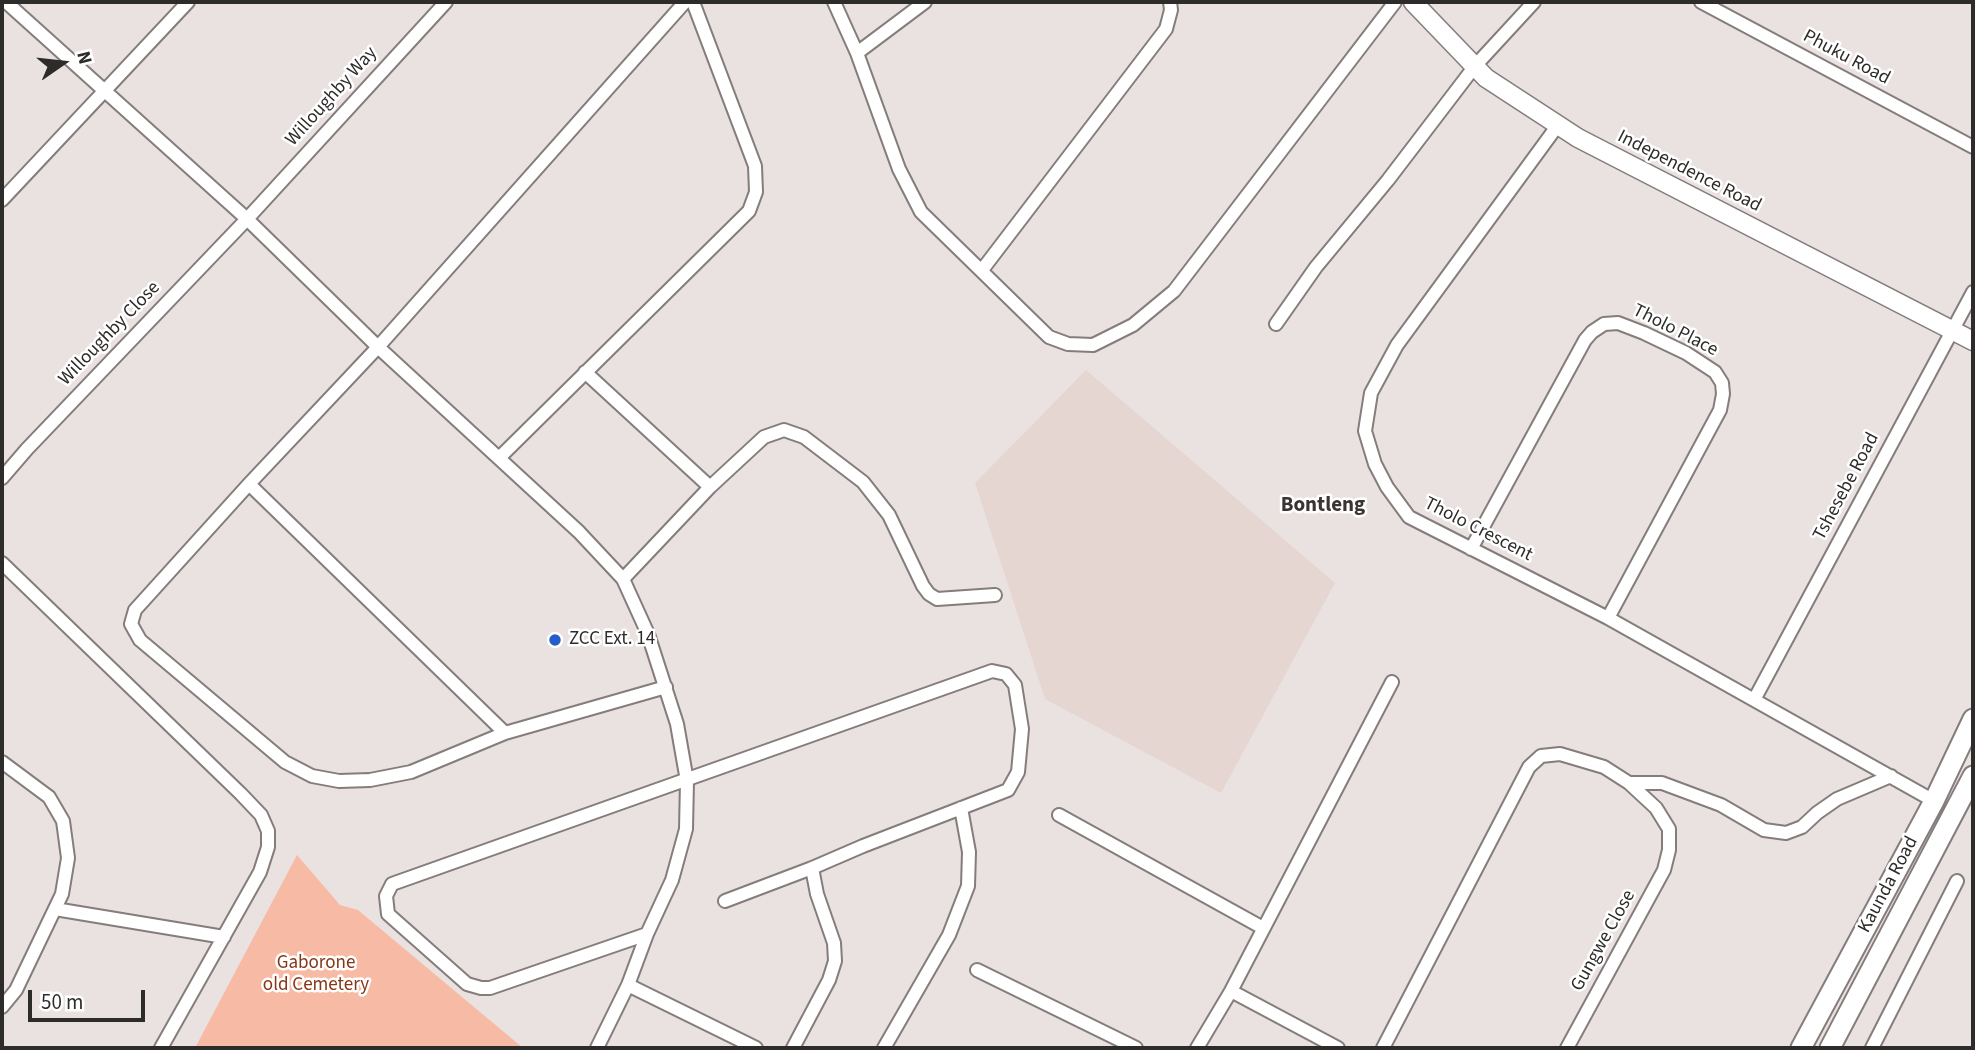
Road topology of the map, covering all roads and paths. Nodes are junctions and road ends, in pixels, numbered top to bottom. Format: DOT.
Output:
graph roads {
  1 [pos="6,2"];
  2 [pos="188,2"];
  3 [pos="446,2"];
  4 [pos="685,2"];
  5 [pos="693,2"];
  6 [pos="834,2"];
  7 [pos="925,2"];
  8 [pos="1170,2"];
  9 [pos="1395,2"];
  10 [pos="1413,2"];
  11 [pos="1534,2"];
  12 [pos="1701,2"];
  13 [pos="857,53"];
  14 [pos="1475,66"];
  15 [pos="105,92"];
  16 [pos="1558,125"];
  17 [pos="1973,147"];
  18 [pos="2,200"];
  19 [pos="247,219"];
  20 [pos="982,270"];
  21 [pos="1973,292"];
  22 [pos="1276,324"];
  23 [pos="1952,331"];
  24 [pos="1973,341"];
  25 [pos="378,347"];
  26 [pos="585,372"];
  27 [pos="499,458"];
  28 [pos="2,478"];
  29 [pos="249,484"];
  30 [pos="710,486"];
  31 [pos="1471,549"];
  32 [pos="2,563"];
  33 [pos="623,579"];
  34 [pos="995,595"];
  35 [pos="1608,618"];
  36 [pos="1392,682"];
  37 [pos="666,687"];
  38 [pos="1754,700"];
  39 [pos="1973,719"];
  40 [pos="505,733"];
  41 [pos="2,762"];
  42 [pos="1891,775"];
  43 [pos="1973,776"];
  44 [pos="687,781"];
  45 [pos="1629,783"];
  46 [pos="1934,801"];
  47 [pos="961,808"];
  48 [pos="1059,815"];
  49 [pos="812,869"];
  50 [pos="1958,881"];
  51 [pos="725,901"];
  52 [pos="55,909"];
  53 [pos="1264,928"];
  54 [pos="647,934"];
  55 [pos="224,937"];
  56 [pos="977,970"];
  57 [pos="628,985"];
  58 [pos="1231,991"];
  59 [pos="2,1007"];
  60 [pos="161,1048"];
  61 [pos="597,1048"];
  62 [pos="756,1048"];
  63 [pos="793,1048"];
  64 [pos="884,1048"];
  65 [pos="1136,1048"];
  66 [pos="1197,1048"];
  67 [pos="1338,1048"];
  68 [pos="1383,1048"];
  69 [pos="1567,1048"];
  70 [pos="1801,1048"];
  71 [pos="1830,1048"];
  72 [pos="1872,1048"];
  1 -- 15 [label="street"];
  2 -- 15 [label="street"];
  3 -- 19 [label="street, Willoughby Way"];
  4 -- 25 [label="street"];
  5 -- 26 [label="street"];
  6 -- 13 [label="street"];
  7 -- 13 [label="street"];
  8 -- 20 [label="street"];
  9 -- 20 [label="street"];
  10 -- 14 [label="street, Independence Road"];
  11 -- 14 [label="street"];
  12 -- 17 [label="street, Phuku Road"];
  13 -- 20 [label="street"];
  14 -- 16 [label="street, Independence Road"];
  14 -- 22 [label="street"];
  15 -- 18 [label="street"];
  15 -- 19 [label="street"];
  16 -- 23 [label="street, Independence Road"];
  16 -- 31 [label="street, Tholo Crescent"];
  19 -- 25 [label="street"];
  19 -- 28 [label="street, Willoughby Close"];
  21 -- 23 [label="street, Tshesebe Road"];
  23 -- 24 [label="street, Independence Road"];
  23 -- 38 [label="street, Tshesebe Road"];
  25 -- 27 [label="street"];
  25 -- 29 [label="street"];
  26 -- 27 [label="street"];
  26 -- 30 [label="street"];
  27 -- 33 [label="street"];
  29 -- 40 [label="street"];
  29 -- 40 [label="street"];
  30 -- 33 [label="street"];
  30 -- 34 [label="street"];
  31 -- 35 [label="street, Tholo Crescent"];
  31 -- 35 [label="street, Tholo Place"];
  32 -- 55 [label="street"];
  33 -- 37 [label="street"];
  35 -- 38 [label="street, Tholo Crescent"];
  36 -- 53 [label="street"];
  37 -- 40 [label="street"];
  37 -- 44 [label="street"];
  38 -- 42 [label="street, Tholo Crescent"];
  39 -- 46 [label="main road, Kaunda Road"];
  41 -- 52 [label="street"];
  42 -- 45 [label="street"];
  42 -- 46 [label="street, Tholo Crescent"];
  43 -- 71 [label="main road"];
  44 -- 47 [label="street"];
  44 -- 54 [label="street"];
  44 -- 54 [label="street"];
  45 -- 68 [label="street"];
  45 -- 69 [label="street, Gungwe Close"];
  46 -- 70 [label="main road, Kaunda Road"];
  47 -- 49 [label="street"];
  47 -- 64 [label="street"];
  48 -- 53 [label="street"];
  49 -- 51 [label="street"];
  49 -- 63 [label="street"];
  50 -- 72 [label="street"];
  52 -- 55 [label="street"];
  52 -- 59 [label="street"];
  53 -- 58 [label="street"];
  54 -- 57 [label="street"];
  55 -- 60 [label="street"];
  56 -- 65 [label="street"];
  57 -- 61 [label="street"];
  57 -- 62 [label="street"];
  58 -- 66 [label="street"];
  58 -- 67 [label="street"];
}
